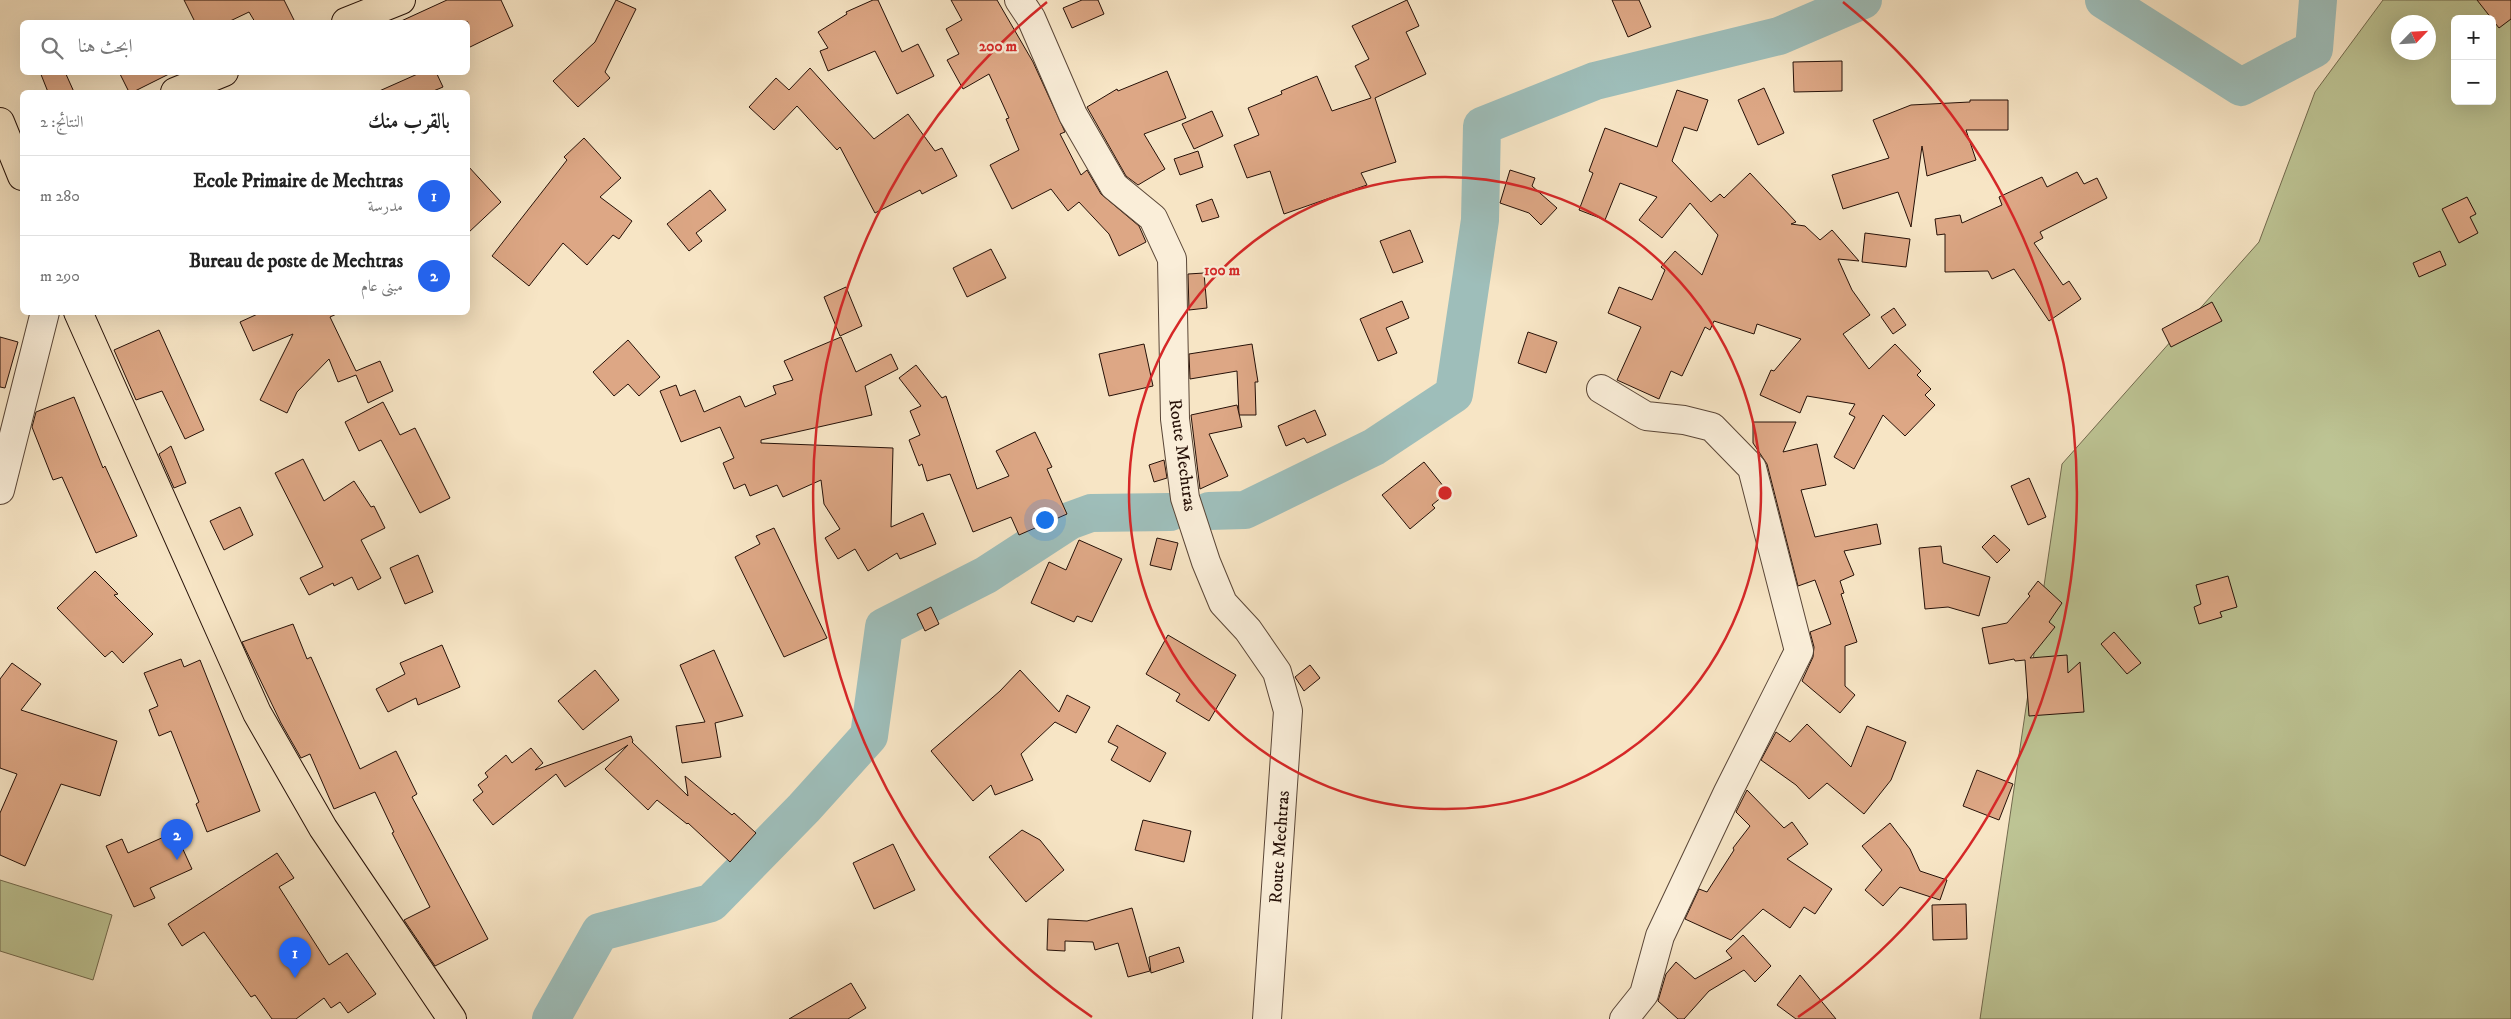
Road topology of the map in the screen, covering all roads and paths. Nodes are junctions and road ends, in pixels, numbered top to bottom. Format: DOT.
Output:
graph roads {
  1 [pos="401,0"];
  2 [pos="1019,0"];
  3 [pos="351,20"];
  4 [pos="217,75"];
  5 [pos="180,90"];
  6 [pos="0,122"];
  7 [pos="20,163"];
  8 [pos="44,315"];
  9 [pos="79,315"];
  10 [pos="1601,389"];
  11 [pos="0,490"];
  12 [pos="452,1019"];
  13 [pos="1268,1019"];
  14 [pos="1624,1019"];
  1 -- 3 [label="main road"];
  2 -- 13 [label="street, Route Mechtras"];
  4 -- 5 [label="main road"];
  6 -- 7 [label="main road"];
  8 -- 11 [label="street"];
  9 -- 12 [label="main road"];
  10 -- 14 [label="street"];
}
